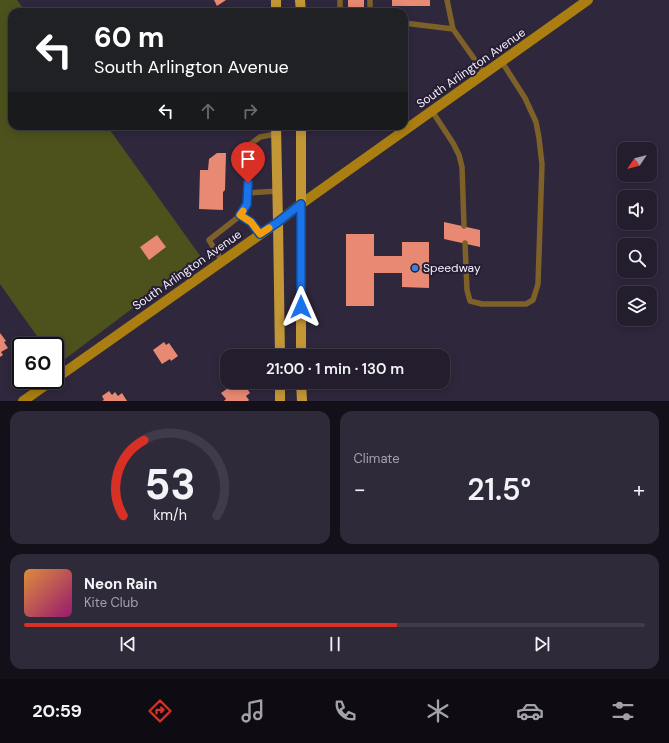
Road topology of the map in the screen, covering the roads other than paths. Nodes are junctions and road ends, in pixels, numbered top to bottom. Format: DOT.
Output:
graph roads {
  1 [pos="447,0"];
  2 [pos="588,0"];
  3 [pos="408,23"];
  4 [pos="453,29"];
  5 [pos="502,62"];
  6 [pos="485,74"];
  7 [pos="432,111"];
  8 [pos="408,128"];
  9 [pos="276,130"];
  10 [pos="301,130"];
  11 [pos="405,130"];
  12 [pos="278,191"];
  13 [pos="248,193"];
  14 [pos="301,204"];
  15 [pos="240,215"];
  16 [pos="278,222"];
  17 [pos="464,226"];
  18 [pos="260,234"];
  19 [pos="465,243"];
  20 [pos="222,262"];
  21 [pos="280,349"];
  22 [pos="301,349"];
  23 [pos="64,372"];
  24 [pos="40,389"];
  25 [pos="280,389"];
  26 [pos="302,389"];
  27 [pos="23,401"];
  28 [pos="280,401"];
  29 [pos="302,401"];
  1 -- 4 [label="lane"];
  2 -- 5 [label="main road, South Arlington Avenue"];
  3 -- 4 [label="lane"];
  4 -- 6 [label="lane"];
  5 -- 6 [label="main road, South Arlington Avenue"];
  5 -- 19 [label="lane"];
  6 -- 7 [label="main road, South Arlington Avenue"];
  7 -- 8 [label="main road, South Arlington Avenue"];
  7 -- 17 [label="lane"];
  9 -- 12 [label="main road"];
  9 -- 13 [label="lane"];
  10 -- 14 [label="main road"];
  11 -- 14 [label="main road, South Arlington Avenue"];
  12 -- 13 [label="lane"];
  12 -- 16 [label="main road"];
  13 -- 15 [label="lane"];
  14 -- 16 [label="main road, South Arlington Avenue"];
  14 -- 22 [label="main road"];
  15 -- 18 [label="lane"];
  15 -- 20 [label="lane"];
  16 -- 18 [label="main road, South Arlington Avenue"];
  16 -- 21 [label="main road"];
  18 -- 20 [label="main road, South Arlington Avenue"];
  20 -- 23 [label="main road, South Arlington Avenue"];
  24 -- 27 [label="main road, South Arlington Avenue"];
  25 -- 28 [label="main road"];
  26 -- 29 [label="main road"];
}
